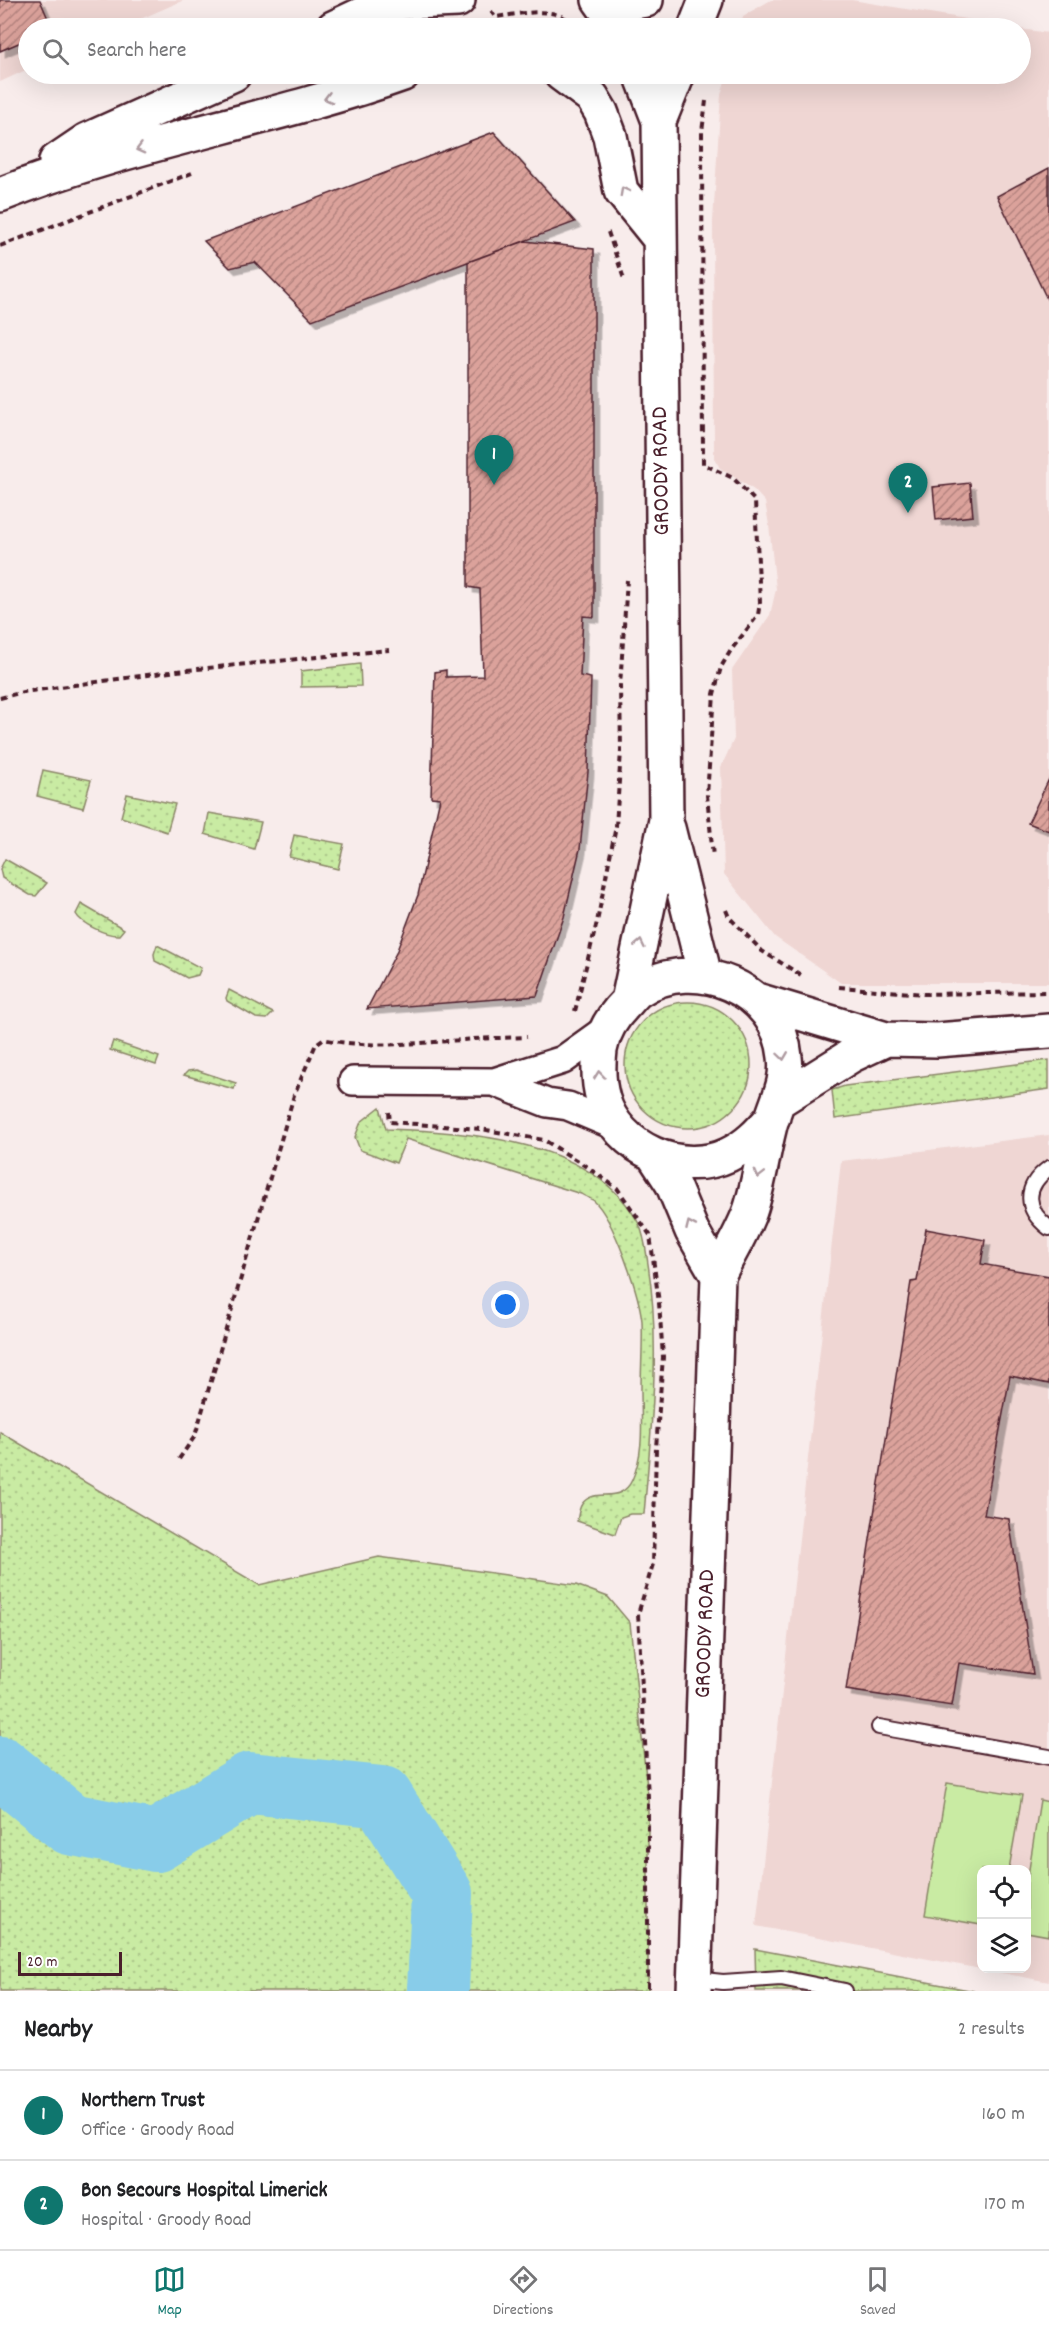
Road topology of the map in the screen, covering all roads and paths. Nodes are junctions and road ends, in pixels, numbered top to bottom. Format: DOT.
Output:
graph roads {
  1 [pos="458,0"];
  2 [pos="599,0"];
  3 [pos="624,0"];
  4 [pos="646,0"];
  5 [pos="706,0"];
  6 [pos="391,1"];
  7 [pos="489,9"];
  8 [pos="354,18"];
  9 [pos="566,18"];
  10 [pos="612,18"];
  11 [pos="699,18"];
  12 [pos="212,84"];
  13 [pos="375,84"];
  14 [pos="574,84"];
  15 [pos="645,84"];
  16 [pos="674,84"];
  17 [pos="706,97"];
  18 [pos="659,121"];
  19 [pos="2,194"];
  20 [pos="607,228"];
  21 [pos="659,238"];
  22 [pos="626,284"];
  23 [pos="627,574"];
  24 [pos="389,650"];
  25 [pos="0,698"];
  26 [pos="710,752"];
  27 [pos="666,820"];
  28 [pos="705,976"];
  29 [pos="832,986"];
  30 [pos="1049,992"];
  31 [pos="757,1000"];
  32 [pos="618,1014"];
  33 [pos="574,1015"];
  34 [pos="1049,1030"];
  35 [pos="529,1037"];
  36 [pos="886,1039"];
  37 [pos="353,1081"];
  38 [pos="494,1082"];
  39 [pos="776,1108"];
  40 [pos="618,1127"];
  41 [pos="544,1140"];
  42 [pos="653,1154"];
  43 [pos="1049,1168"];
  44 [pos="1049,1228"];
  45 [pos="718,1276"];
  46 [pos="178,1459"];
  47 [pos="879,1727"];
  48 [pos="1049,1757"];
  49 [pos="694,1985"];
  50 [pos="648,1991"];
  51 [pos="845,1991"];
  1 -- 6 [label="street"];
  2 -- 10 [label="street"];
  3 -- 4 [label="street"];
  5 -- 11 [label="street"];
  6 -- 8 [label="street"];
  7 -- 9 [label="path"];
  12 -- 19 [label="street"];
  13 -- 19 [label="street, one-way"];
  21 -- 14 [label="street, one-way"];
  15 -- 18 [label="street"];
  16 -- 18 [label="street"];
  17 -- 26 [label="path"];
  18 -- 21 [label="street, GROODY ROAD"];
  20 -- 22 [label="path"];
  21 -- 27 [label="street, GROODY ROAD"];
  23 -- 33 [label="path"];
  24 -- 25 [label="path"];
  27 -- 28 [label="street"];
  32 -- 27 [label="street, one-way"];
  28 -- 31 [label="street"];
  28 -- 32 [label="street"];
  29 -- 30 [label="path"];
  31 -- 36 [label="street"];
  31 -- 39 [label="street, one-way"];
  32 -- 38 [label="street"];
  40 -- 32 [label="street, one-way"];
  34 -- 36 [label="street"];
  35 -- 46 [label="path"];
  36 -- 39 [label="street"];
  37 -- 38 [label="street"];
  38 -- 40 [label="street"];
  39 -- 42 [label="street"];
  39 -- 45 [label="street, one-way"];
  40 -- 42 [label="street"];
  41 -- 50 [label="path"];
  45 -- 42 [label="street, one-way"];
  43 -- 44 [label="lane"];
  45 -- 49 [label="street, GROODY ROAD"];
  47 -- 48 [label="lane"];
  49 -- 51 [label="lane"];
}
